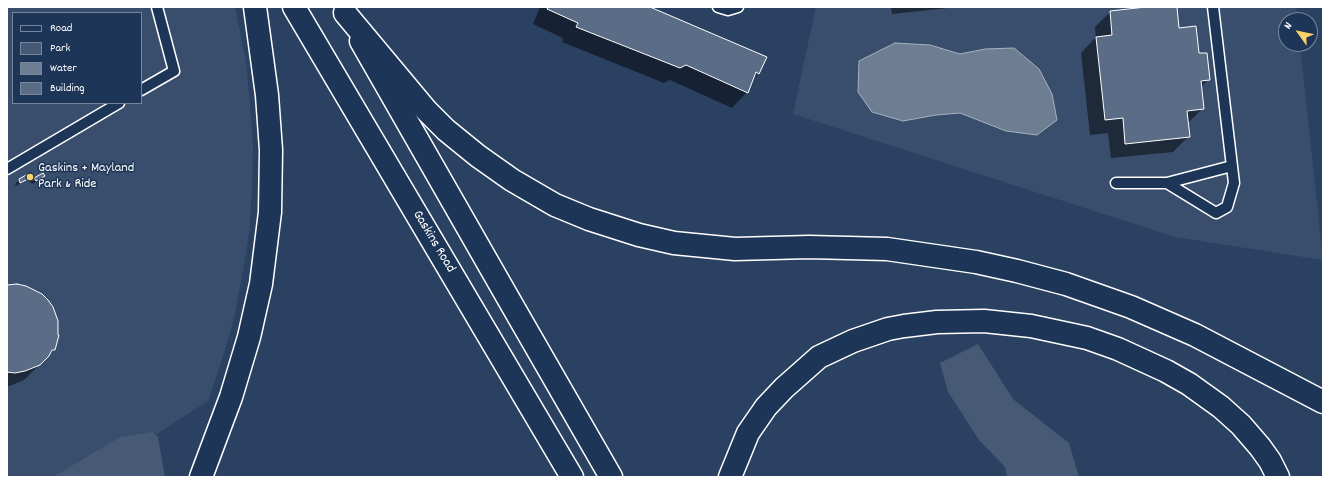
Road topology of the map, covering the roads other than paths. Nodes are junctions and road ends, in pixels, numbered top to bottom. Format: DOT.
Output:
graph roads {
  1 [pos="157,7"];
  2 [pos="255,7"];
  3 [pos="294,7"];
  4 [pos="718,7"];
  5 [pos="738,7"];
  6 [pos="1213,7"];
  7 [pos="343,10"];
  8 [pos="142,89"];
  9 [pos="117,104"];
  10 [pos="1232,166"];
  11 [pos="7,169"];
  12 [pos="1116,183"];
  13 [pos="1167,184"];
  14 [pos="1323,402"];
  15 [pos="201,477"];
  16 [pos="572,477"];
  17 [pos="611,477"];
  18 [pos="730,477"];
  19 [pos="1278,477"];
  1 -- 8 [label="lane"];
  2 -- 15 [label="main road"];
  3 -- 16 [label="main road, Gaskins Road"];
  4 -- 5 [label="lane"];
  6 -- 10 [label="lane"];
  7 -- 14 [label="main road"];
  7 -- 17 [label="main road"];
  9 -- 11 [label="lane"];
  10 -- 13 [label="lane"];
  10 -- 13 [label="lane"];
  12 -- 13 [label="lane"];
  18 -- 19 [label="main road"];
}
